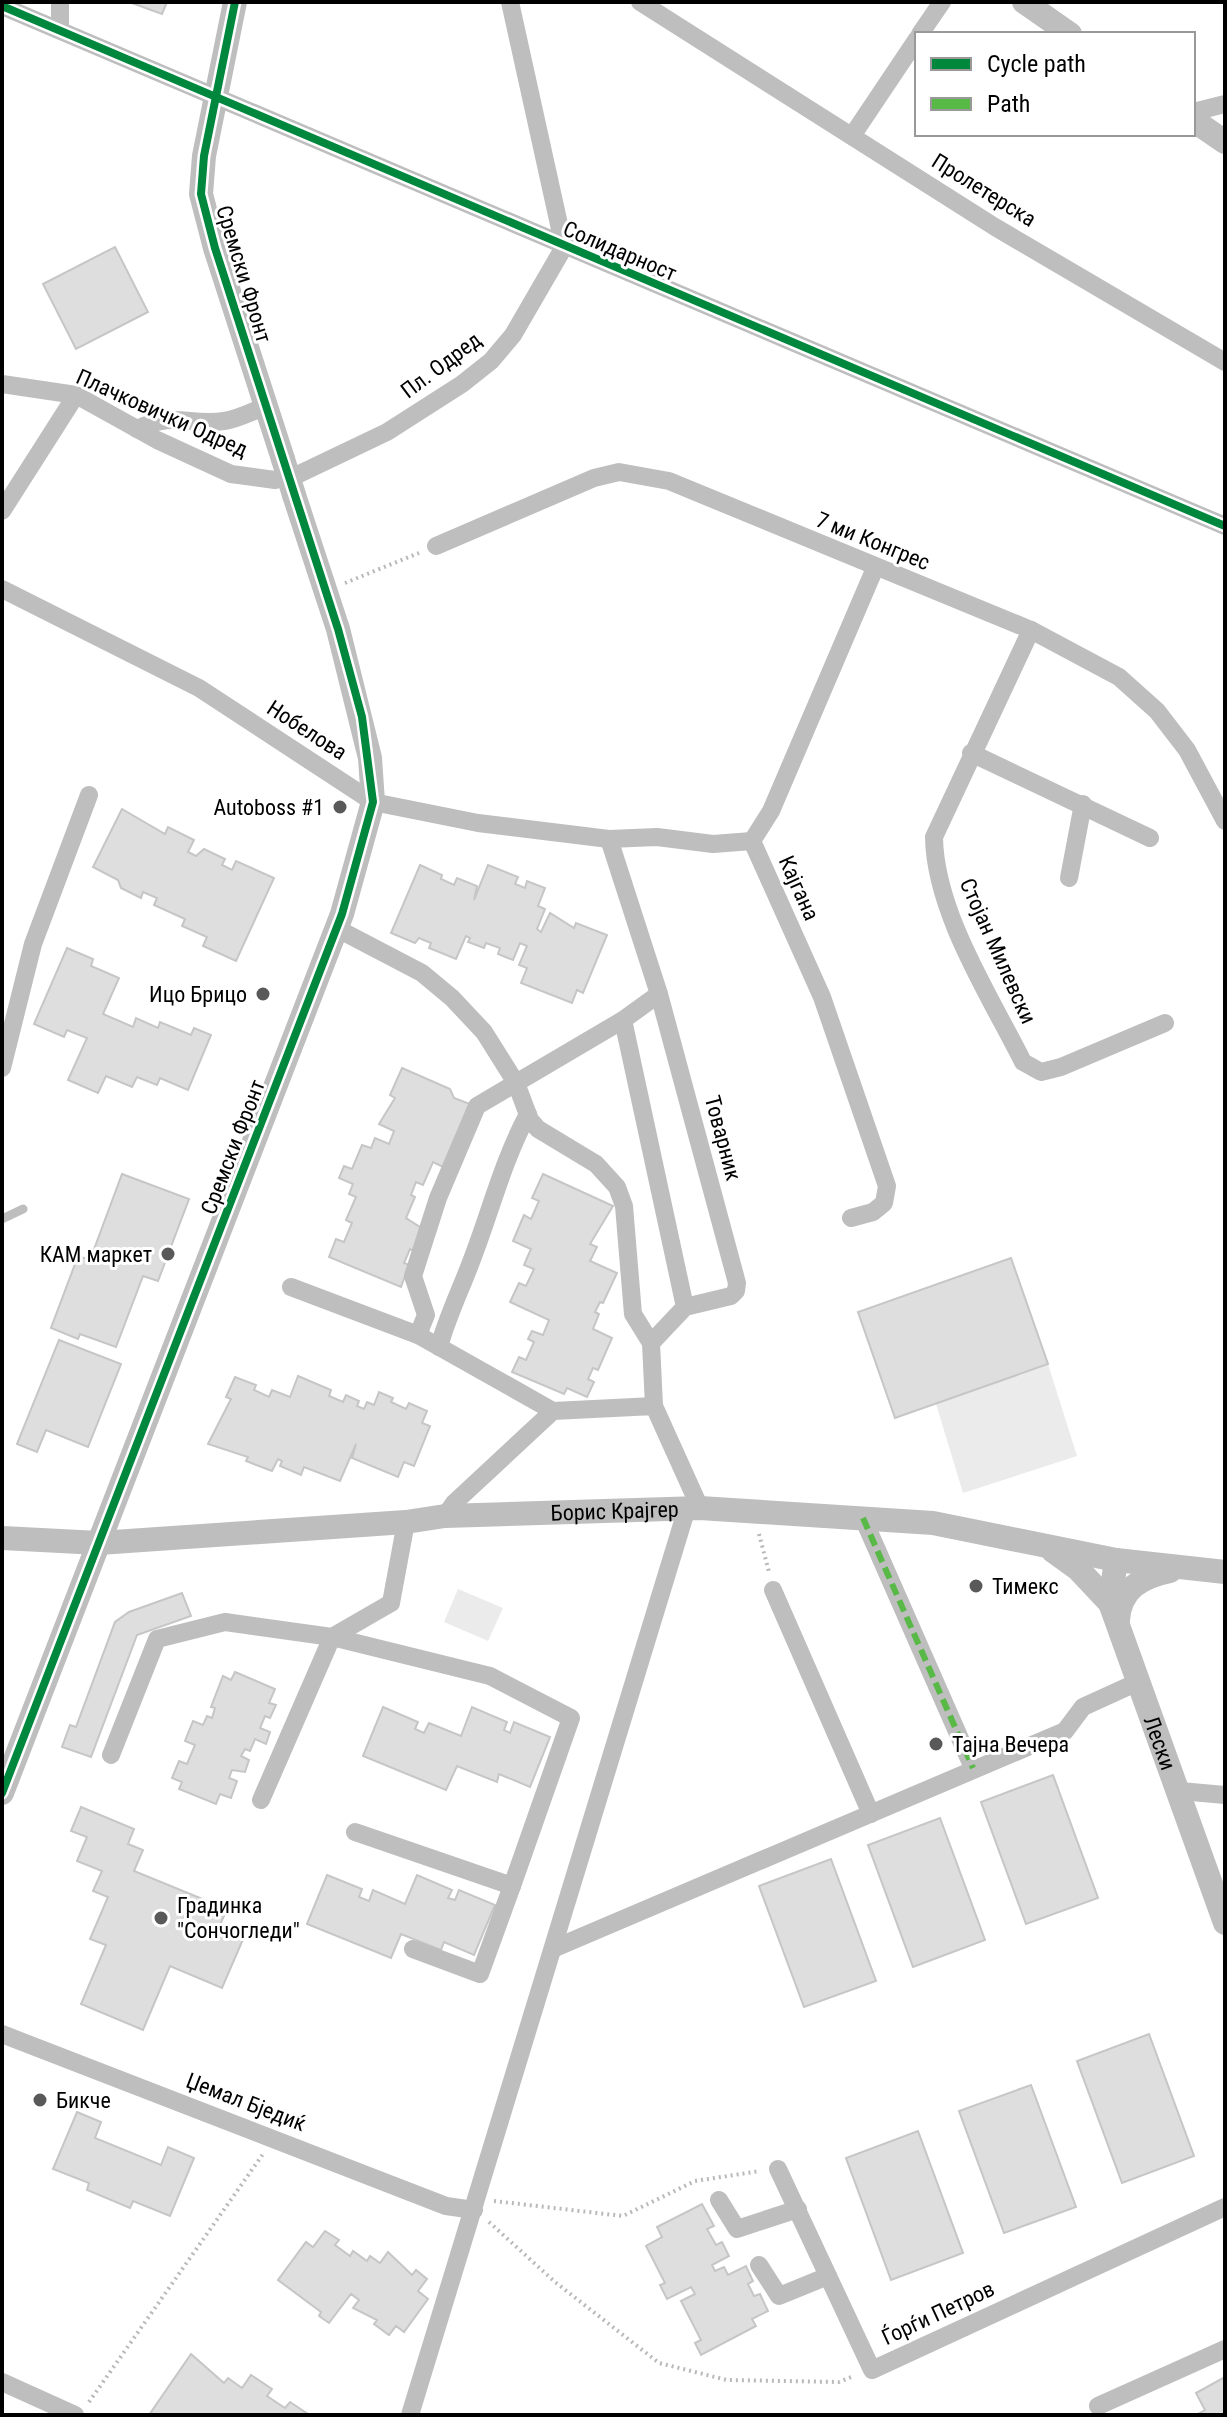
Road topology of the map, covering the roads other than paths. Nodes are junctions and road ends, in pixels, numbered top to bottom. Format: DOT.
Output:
graph roads {
  1 [pos="60,2"];
  2 [pos="235,2"];
  3 [pos="510,2"];
  4 [pos="640,2"];
  5 [pos="942,2"];
  6 [pos="1024,2"];
  7 [pos="2,6"];
  8 [pos="60,29"];
  9 [pos="921,32"];
  10 [pos="1067,32"];
  11 [pos="915,42"];
  12 [pos="215,94"];
  13 [pos="1225,104"];
  14 [pos="1195,112"];
  15 [pos="1195,121"];
  16 [pos="852,136"];
  17 [pos="1225,142"];
  18 [pos="564,247"];
  19 [pos="1225,362"];
  20 [pos="2,384"];
  21 [pos="76,395"];
  22 [pos="266,406"];
  23 [pos="137,429"];
  24 [pos="346,453"];
  25 [pos="2,511"];
  26 [pos="1225,526"];
  27 [pos="436,546"];
  28 [pos="875,568"];
  29 [pos="2,589"];
  30 [pos="1031,630"];
  31 [pos="971,753"];
  32 [pos="89,795"];
  33 [pos="373,802"];
  34 [pos="1083,804"];
  35 [pos="1225,821"];
  36 [pos="1150,838"];
  37 [pos="609,839"];
  38 [pos="752,841"];
  39 [pos="1069,878"];
  40 [pos="336,928"];
  41 [pos="659,994"];
  42 [pos="623,1020"];
  43 [pos="1165,1023"];
  44 [pos="2,1068"];
  45 [pos="516,1083"];
  46 [pos="528,1114"];
  47 [pos="23,1209"];
  48 [pos="851,1218"];
  49 [pos="2,1219"];
  50 [pos="291,1287"];
  51 [pos="685,1307"];
  52 [pos="418,1335"];
  53 [pos="651,1343"];
  54 [pos="439,1347"];
  55 [pos="653,1384"];
  56 [pos="654,1406"];
  57 [pos="625,1407"];
  58 [pos="553,1411"];
  59 [pos="694,1508"];
  60 [pos="445,1516"];
  61 [pos="863,1518"];
  62 [pos="406,1522"];
  63 [pos="2,1538"];
  64 [pos="99,1543"];
  65 [pos="1043,1544"];
  66 [pos="1118,1560"];
  67 [pos="1188,1568"];
  68 [pos="1225,1572"];
  69 [pos="773,1590"];
  70 [pos="1113,1612"];
  71 [pos="332,1637"];
  72 [pos="1140,1681"];
  73 [pos="111,1755"];
  74 [pos="973,1768"];
  75 [pos="3,1787"];
  76 [pos="1180,1791"];
  77 [pos="1225,1795"];
  78 [pos="261,1800"];
  79 [pos="871,1814"];
  80 [pos="355,1832"];
  81 [pos="512,1886"];
  82 [pos="1225,1923"];
  83 [pos="555,1948"];
  84 [pos="413,1949"];
  85 [pos="2,2034"];
  86 [pos="778,2169"];
  87 [pos="719,2200"];
  88 [pos="475,2204"];
  89 [pos="1225,2207"];
  90 [pos="798,2209"];
  91 [pos="759,2265"];
  92 [pos="828,2276"];
  93 [pos="1225,2349"];
  94 [pos="2,2382"];
  95 [pos="1098,2406"];
  96 [pos="78,2415"];
  97 [pos="410,2415"];
  1 -- 8 [label="street"];
  2 -- 12 [label="street, Сремски Фронт"];
  3 -- 18 [label="street"];
  4 -- 16 [label="street, Пролетерска"];
  5 -- 9 [label="street"];
  6 -- 10 [label="street"];
  7 -- 8 [label="street, Солидарност"];
  8 -- 12 [label="street, Солидарност"];
  11 -- 16 [label="street"];
  12 -- 18 [label="street, Солидарност"];
  12 -- 22 [label="street, Сремски Фронт"];
  13 -- 14 [label="street"];
  15 -- 17 [label="street"];
  16 -- 19 [label="street, Пролетерска"];
  18 -- 24 [label="street, Пл. Одред"];
  18 -- 26 [label="street, Солидарност"];
  20 -- 21 [label="street, Плачковички Одред"];
  21 -- 23 [label="street, Плачковички Одред"];
  21 -- 25 [label="street"];
  22 -- 23 [label="street"];
  22 -- 33 [label="street, Сремски Фронт, bridge"];
  23 -- 24 [label="street, Плачковички Одред"];
  27 -- 28 [label="street, 7 ми Конгрес"];
  28 -- 30 [label="street, 7 ми Конгрес"];
  28 -- 38 [label="street, Кајгана"];
  29 -- 33 [label="street, Нобелова"];
  30 -- 31 [label="street, Стојан Милевски"];
  30 -- 35 [label="street, 7 ми Конгрес"];
  31 -- 34 [label="street"];
  31 -- 43 [label="street, Стојан Милевски"];
  32 -- 44 [label="street"];
  33 -- 37 [label="street, Нобелова"];
  33 -- 40 [label="street, Сремски Фронт"];
  34 -- 36 [label="street"];
  34 -- 39 [label="street"];
  37 -- 38 [label="street, Нобелова"];
  37 -- 41 [label="street, Товарник"];
  38 -- 48 [label="street, Кајгана"];
  40 -- 45 [label="street"];
  40 -- 64 [label="street, Сремски Фронт"];
  41 -- 42 [label="street"];
  41 -- 51 [label="street, Товарник"];
  42 -- 45 [label="street"];
  42 -- 51 [label="street"];
  45 -- 46 [label="street"];
  45 -- 52 [label="street"];
  46 -- 53 [label="street"];
  46 -- 54 [label="street"];
  47 -- 49 [label="lane"];
  50 -- 52 [label="street"];
  51 -- 53 [label="street"];
  52 -- 54 [label="street"];
  53 -- 55 [label="street"];
  54 -- 58 [label="street"];
  55 -- 56 [label="street"];
  55 -- 57 [label="street"];
  56 -- 57 [label="street"];
  56 -- 59 [label="street"];
  57 -- 58 [label="street"];
  58 -- 60 [label="street"];
  59 -- 60 [label="street, Борис Крајгер"];
  59 -- 61 [label="street, Борис Крајгер"];
  59 -- 83 [label="street"];
  60 -- 62 [label="street, Борис Крајгер"];
  61 -- 65 [label="street, Борис Крајгер"];
  61 -- 74 [label="street"];
  62 -- 64 [label="street, Борис Крајгер"];
  62 -- 71 [label="street"];
  63 -- 64 [label="street, Борис Крајгер"];
  64 -- 75 [label="street, Сремски Фронт"];
  65 -- 66 [label="street, Борис Крајгер"];
  65 -- 70 [label="street"];
  66 -- 67 [label="street, Борис Крајгер"];
  66 -- 70 [label="street, Лески"];
  67 -- 68 [label="street, Борис Крајгер"];
  67 -- 70 [label="street"];
  69 -- 79 [label="street"];
  70 -- 72 [label="street, Лески"];
  71 -- 73 [label="street"];
  71 -- 78 [label="street"];
  71 -- 81 [label="street"];
  72 -- 74 [label="street"];
  72 -- 76 [label="street, Лески"];
  74 -- 79 [label="street"];
  76 -- 77 [label="street"];
  76 -- 82 [label="street, Лески"];
  79 -- 83 [label="street"];
  80 -- 81 [label="street"];
  81 -- 84 [label="street"];
  83 -- 88 [label="street"];
  85 -- 88 [label="street, Џемал Бједиќ"];
  86 -- 90 [label="street, Ѓорѓи Петров"];
  87 -- 90 [label="street"];
  88 -- 97 [label="street"];
  89 -- 92 [label="street, Ѓорѓи Петров"];
  90 -- 92 [label="street, Ѓорѓи Петров"];
  91 -- 92 [label="street"];
  93 -- 95 [label="street"];
  94 -- 96 [label="street"];
}
